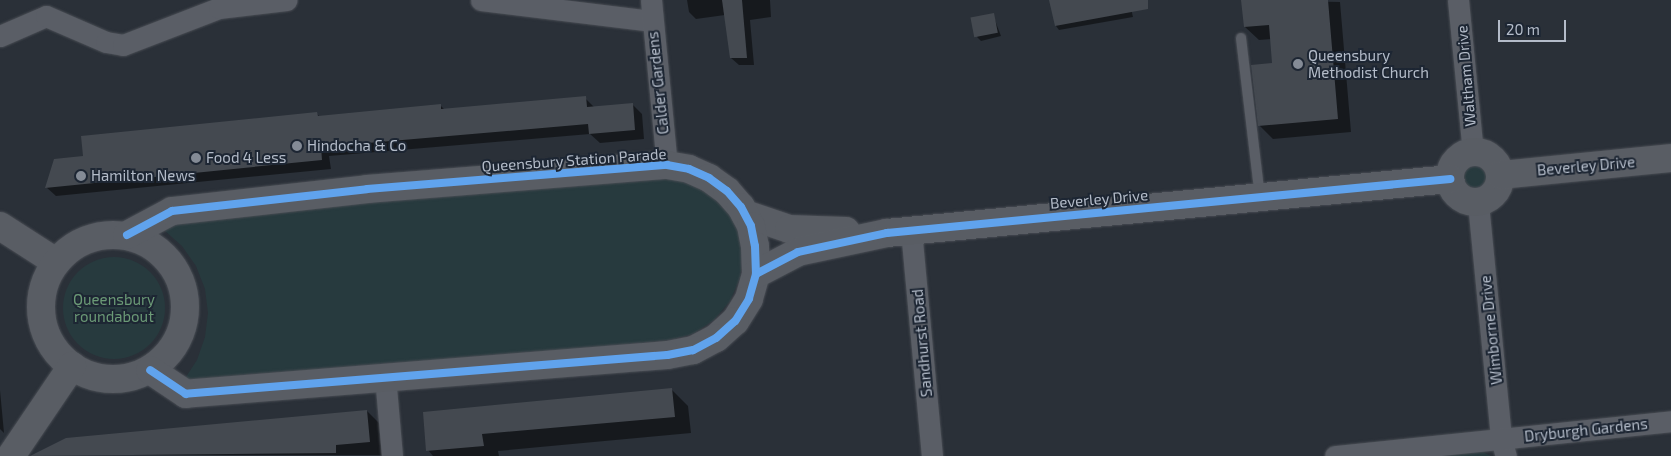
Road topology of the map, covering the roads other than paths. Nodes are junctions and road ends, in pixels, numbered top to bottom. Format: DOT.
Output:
graph roads {
  1 [pos="287,0"];
  2 [pos="481,0"];
  3 [pos="1458,0"];
  4 [pos="651,10"];
  5 [pos="0,36"];
  6 [pos="1241,38"];
  7 [pos="1473,152"];
  8 [pos="1671,158"];
  9 [pos="667,165"];
  10 [pos="1501,175"];
  11 [pos="1450,179"];
  12 [pos="1260,198"];
  13 [pos="1478,203"];
  14 [pos="745,214"];
  15 [pos="0,226"];
  16 [pos="899,231"];
  17 [pos="127,235"];
  18 [pos="56,262"];
  19 [pos="756,274"];
  20 [pos="72,366"];
  21 [pos="150,370"];
  22 [pos="385,376"];
  23 [pos="1671,421"];
  24 [pos="1503,447"];
  25 [pos="11,456"];
  26 [pos="392,456"];
  27 [pos="932,456"];
  28 [pos="1335,456"];
  1 -- 5 [label="street"];
  2 -- 4 [label="street"];
  3 -- 7 [label="street, Waltham Drive"];
  4 -- 9 [label="street, Calder Gardens"];
  6 -- 12 [label="lane"];
  7 -- 10 [label="street"];
  7 -- 11 [label="street"];
  8 -- 10 [label="street, Beverley Drive"];
  9 -- 14 [label="street, Queensbury Station Parade"];
  9 -- 17 [label="street, Queensbury Station Parade"];
  10 -- 13 [label="street"];
  11 -- 12 [label="street, Beverley Drive"];
  11 -- 13 [label="street"];
  12 -- 16 [label="street, Beverley Drive"];
  13 -- 24 [label="street, Wimborne Drive"];
  14 -- 16 [label="street, Beverley Drive"];
  14 -- 19 [label="street, Queensbury Station Parade"];
  15 -- 18 [label="street"];
  16 -- 19 [label="street, Beverley Drive"];
  16 -- 27 [label="street, Sandhurst Road"];
  17 -- 18 [label="street"];
  17 -- 21 [label="street"];
  18 -- 20 [label="street"];
  19 -- 22 [label="street, Queensbury Station Parade"];
  20 -- 21 [label="street"];
  20 -- 25 [label="street"];
  21 -- 22 [label="street, Queensbury Station Parade"];
  22 -- 26 [label="street"];
  23 -- 24 [label="street, Dryburgh Gardens"];
  24 -- 28 [label="street, Dryburgh Gardens"];
}
